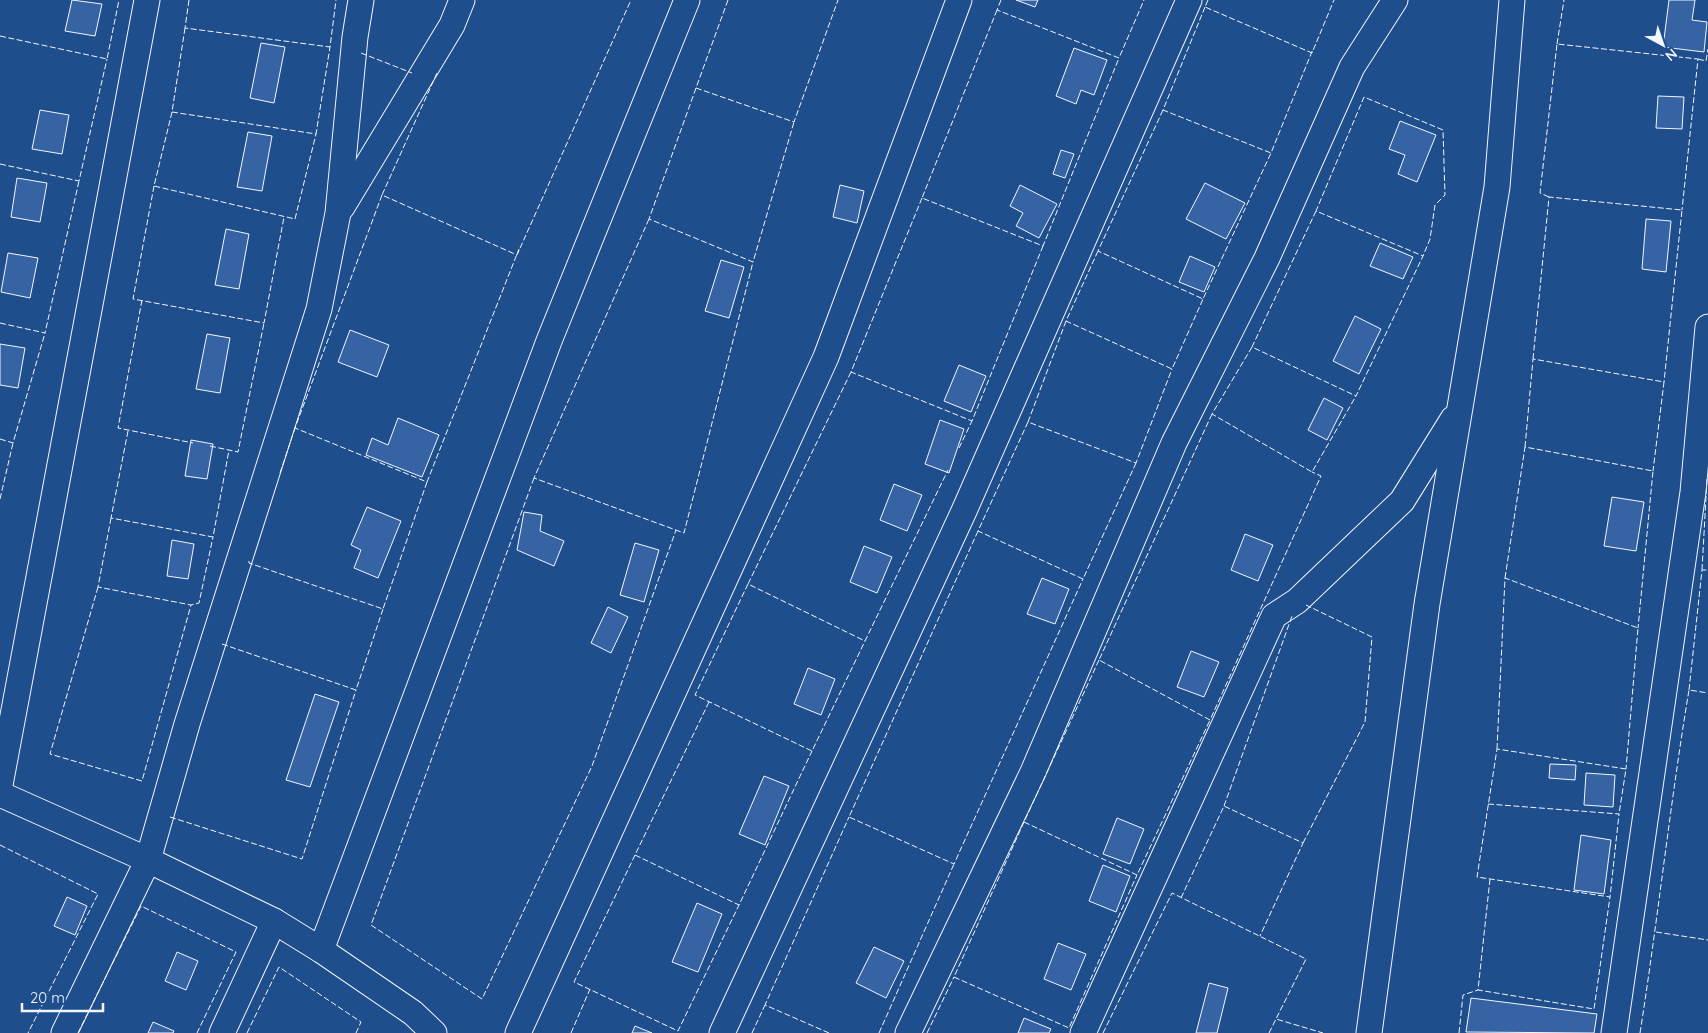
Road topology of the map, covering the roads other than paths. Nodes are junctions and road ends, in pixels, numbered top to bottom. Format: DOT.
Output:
graph roads {
  1 [pos="147,0"];
  2 [pos="361,0"];
  3 [pos="462,0"];
  4 [pos="688,0"];
  5 [pos="959,0"];
  6 [pos="1189,0"];
  7 [pos="1395,0"];
  8 [pos="1512,0"];
  9 [pos="338,213"];
  10 [pos="1708,327"];
  11 [pos="1460,408"];
  12 [pos="0,785"];
  13 [pos="0,794"];
  14 [pos="148,860"];
  15 [pos="274,921"];
  16 [pos="321,950"];
  17 [pos="408,1023"];
  18 [pos="64,1033"];
  19 [pos="222,1033"];
  20 [pos="434,1033"];
  21 [pos="518,1033"];
  22 [pos="722,1033"];
  23 [pos="908,1033"];
  24 [pos="1083,1033"];
  25 [pos="1369,1033"];
  26 [pos="1614,1033"];
  1 -- 12 [label="street"];
  2 -- 9 [label="street"];
  3 -- 9 [label="street"];
  4 -- 16 [label="street"];
  5 -- 21 [label="street"];
  6 -- 22 [label="street"];
  7 -- 23 [label="street"];
  8 -- 11 [label="street"];
  9 -- 14 [label="street"];
  10 -- 26 [label="street"];
  11 -- 24 [label="street"];
  11 -- 25 [label="street"];
  13 -- 14 [label="street"];
  14 -- 15 [label="street"];
  14 -- 18 [label="street"];
  15 -- 16 [label="street"];
  15 -- 19 [label="street"];
  16 -- 17 [label="street"];
  17 -- 20 [label="street"];
}
